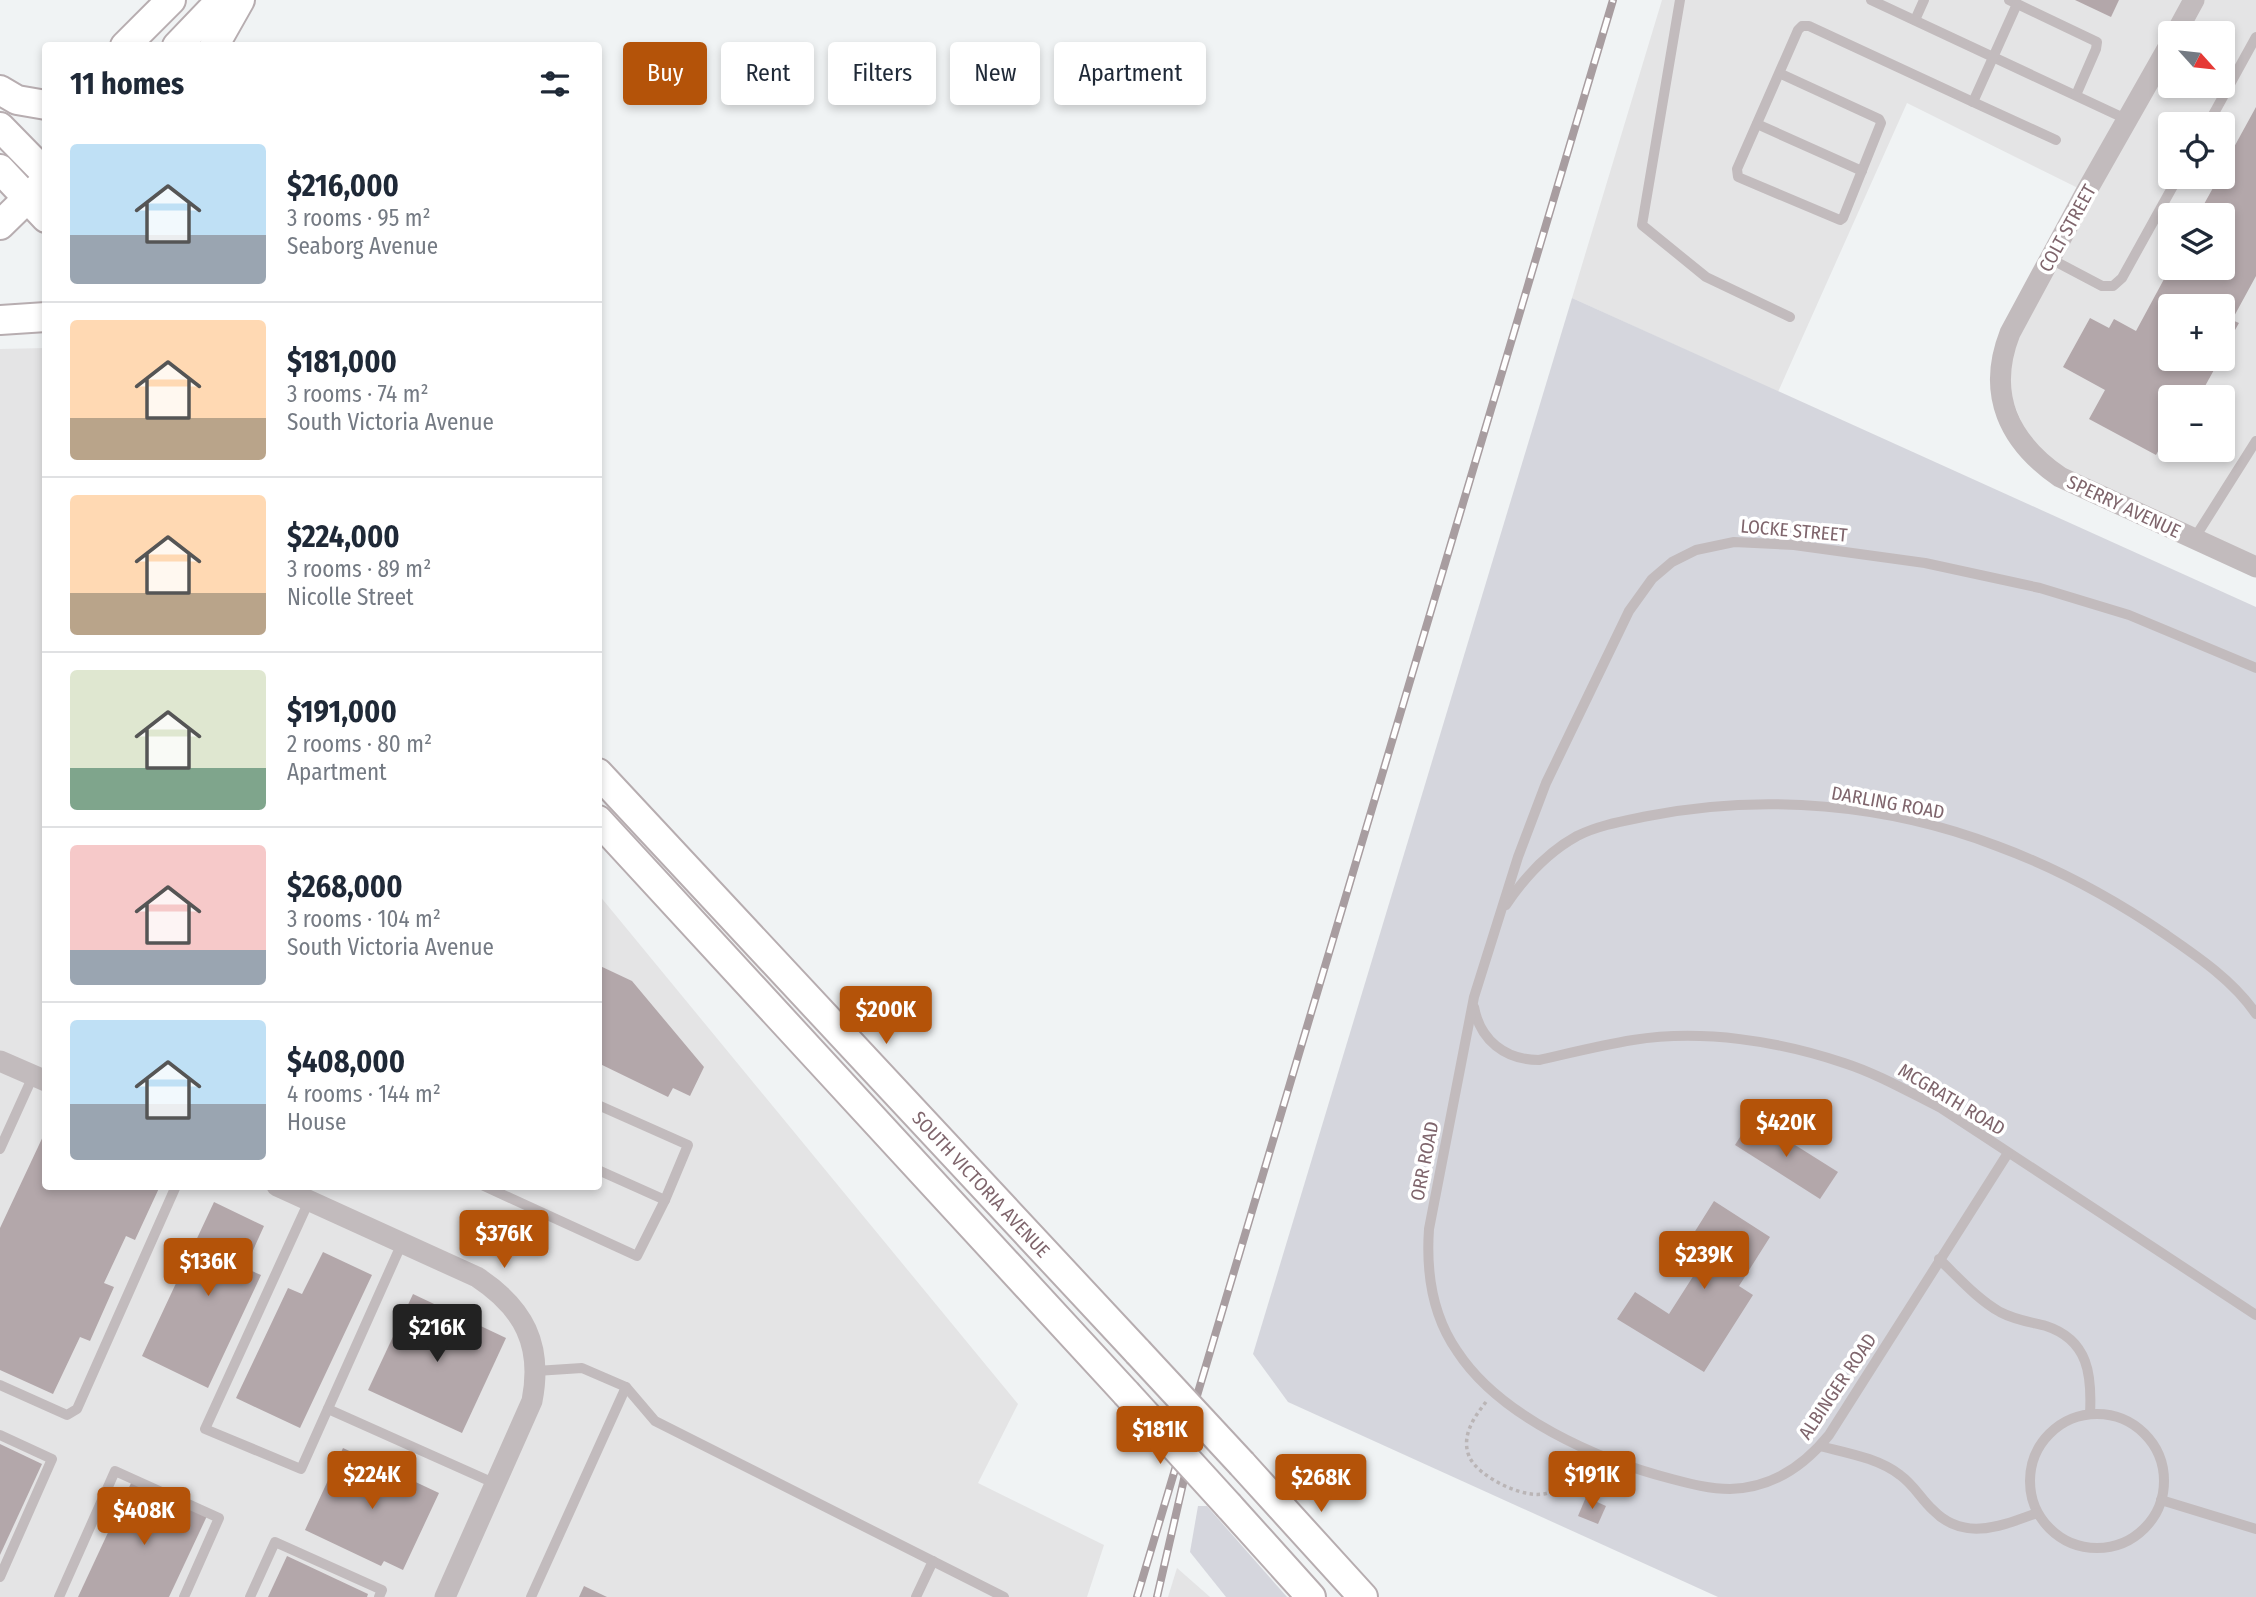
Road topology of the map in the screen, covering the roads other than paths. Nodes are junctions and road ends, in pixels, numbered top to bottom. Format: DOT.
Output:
graph roads {
  1 [pos="171,0"];
  2 [pos="221,0"];
  3 [pos="240,0"];
  4 [pos="1680,0"];
  5 [pos="1871,0"];
  6 [pos="1924,0"];
  7 [pos="2194,0"];
  8 [pos="2013,2"];
  9 [pos="1915,20"];
  10 [pos="2183,21"];
  11 [pos="2256,37"];
  12 [pos="129,42"];
  13 [pos="181,42"];
  14 [pos="216,42"];
  15 [pos="1993,57"];
  16 [pos="2158,65"];
  17 [pos="1779,73"];
  18 [pos="0,90"];
  19 [pos="2076,95"];
  20 [pos="1973,102"];
  21 [pos="42,104"];
  22 [pos="2215,112"];
  23 [pos="2127,120"];
  24 [pos="1757,124"];
  25 [pos="0,127"];
  26 [pos="2056,140"];
  27 [pos="0,169"];
  28 [pos="42,170"];
  29 [pos="1862,171"];
  30 [pos="2171,189"];
  31 [pos="39,199"];
  32 [pos="0,225"];
  33 [pos="2049,258"];
  34 [pos="42,317"];
  35 [pos="1790,317"];
  36 [pos="0,320"];
  37 [pos="2010,422"];
  38 [pos="2256,441"];
  39 [pos="2194,539"];
  40 [pos="2256,567"];
  41 [pos="2256,668"];
  42 [pos="602,777"];
  43 [pos="602,824"];
  44 [pos="1498,916"];
  45 [pos="1474,997"];
  46 [pos="2251,997"];
  47 [pos="2256,1014"];
  48 [pos="0,1061"];
  49 [pos="39,1079"];
  50 [pos="602,1107"];
  51 [pos="0,1149"];
  52 [pos="2008,1153"];
  53 [pos="602,1172"];
  54 [pos="174,1190"];
  55 [pos="286,1190"];
  56 [pos="493,1190"];
  57 [pos="664,1200"];
  58 [pos="309,1201"];
  59 [pos="402,1243"];
  60 [pos="1939,1259"];
  61 [pos="2244,1307"];
  62 [pos="2256,1307"];
  63 [pos="2256,1315"];
  64 [pos="536,1371"];
  65 [pos="0,1385"];
  66 [pos="626,1387"];
  67 [pos="1495,1394"];
  68 [pos="328,1409"];
  69 [pos="2090,1414"];
  70 [pos="0,1435"];
  71 [pos="1820,1446"];
  72 [pos="498,1481"];
  73 [pos="2161,1500"];
  74 [pos="2037,1513"];
  75 [pos="2256,1528"];
  76 [pos="933,1561"];
  77 [pos="0,1577"];
  78 [pos="59,1597"];
  79 [pos="184,1597"];
  80 [pos="250,1597"];
  81 [pos="379,1597"];
  82 [pos="445,1597"];
  83 [pos="531,1597"];
  84 [pos="916,1597"];
  85 [pos="1004,1597"];
  86 [pos="1311,1597"];
  87 [pos="1363,1597"];
  1 -- 12 [label="main road"];
  2 -- 13 [label="main road"];
  3 -- 14 [label="main road"];
  4 -- 35 [label="lane"];
  5 -- 9 [label="lane"];
  6 -- 9 [label="lane"];
  7 -- 10 [label="street"];
  8 -- 15 [label="lane"];
  8 -- 19 [label="lane"];
  9 -- 15 [label="lane"];
  11 -- 22 [label="lane"];
  15 -- 19 [label="lane"];
  15 -- 20 [label="lane"];
  16 -- 23 [label="street, COLT STREET"];
  17 -- 20 [label="lane"];
  17 -- 24 [label="lane"];
  17 -- 29 [label="lane"];
  18 -- 21 [label="main road"];
  19 -- 23 [label="lane"];
  20 -- 26 [label="lane"];
  23 -- 33 [label="street, COLT STREET"];
  24 -- 29 [label="lane"];
  24 -- 29 [label="lane"];
  25 -- 28 [label="main road"];
  27 -- 31 [label="main road"];
  30 -- 33 [label="lane"];
  31 -- 32 [label="main road"];
  33 -- 37 [label="street, COLT STREET"];
  34 -- 36 [label="main road"];
  37 -- 39 [label="street, SPERRY AVENUE"];
  38 -- 39 [label="lane"];
  39 -- 40 [label="street, SPERRY AVENUE"];
  41 -- 44 [label="lane, LOCKE STREET"];
  42 -- 87 [label="main road, SOUTH VICTORIA AVENUE, bridge"];
  43 -- 86 [label="main road, SOUTH VICTORIA AVENUE, bridge"];
  44 -- 45 [label="lane, ORR ROAD"];
  44 -- 46 [label="lane, DARLING ROAD"];
  45 -- 52 [label="lane, MCGRATH ROAD"];
  45 -- 67 [label="lane, ORR ROAD"];
  46 -- 47 [label="lane, DARLING ROAD"];
  48 -- 49 [label="street"];
  49 -- 51 [label="lane"];
  50 -- 57 [label="lane"];
  52 -- 60 [label="lane, ALBINGER ROAD"];
  52 -- 61 [label="lane, MCGRATH ROAD"];
  53 -- 57 [label="lane"];
  54 -- 65 [label="lane"];
  55 -- 58 [label="street"];
  56 -- 57 [label="lane"];
  58 -- 59 [label="street"];
  58 -- 68 [label="lane"];
  59 -- 64 [label="street"];
  59 -- 68 [label="lane"];
  60 -- 69 [label="lane"];
  60 -- 71 [label="lane, ALBINGER ROAD"];
  61 -- 62 [label="lane"];
  61 -- 63 [label="lane, MCGRATH ROAD"];
  64 -- 66 [label="lane"];
  64 -- 72 [label="street"];
  66 -- 76 [label="lane"];
  66 -- 83 [label="lane"];
  67 -- 71 [label="lane, ALBINGER ROAD"];
  68 -- 72 [label="lane"];
  69 -- 73 [label="lane"];
  69 -- 74 [label="lane"];
  70 -- 77 [label="lane"];
  71 -- 74 [label="lane"];
  72 -- 82 [label="street"];
  73 -- 74 [label="lane"];
  73 -- 75 [label="lane"];
  76 -- 84 [label="lane"];
  76 -- 85 [label="lane"];
  78 -- 79 [label="lane"];
  80 -- 81 [label="lane"];
}
